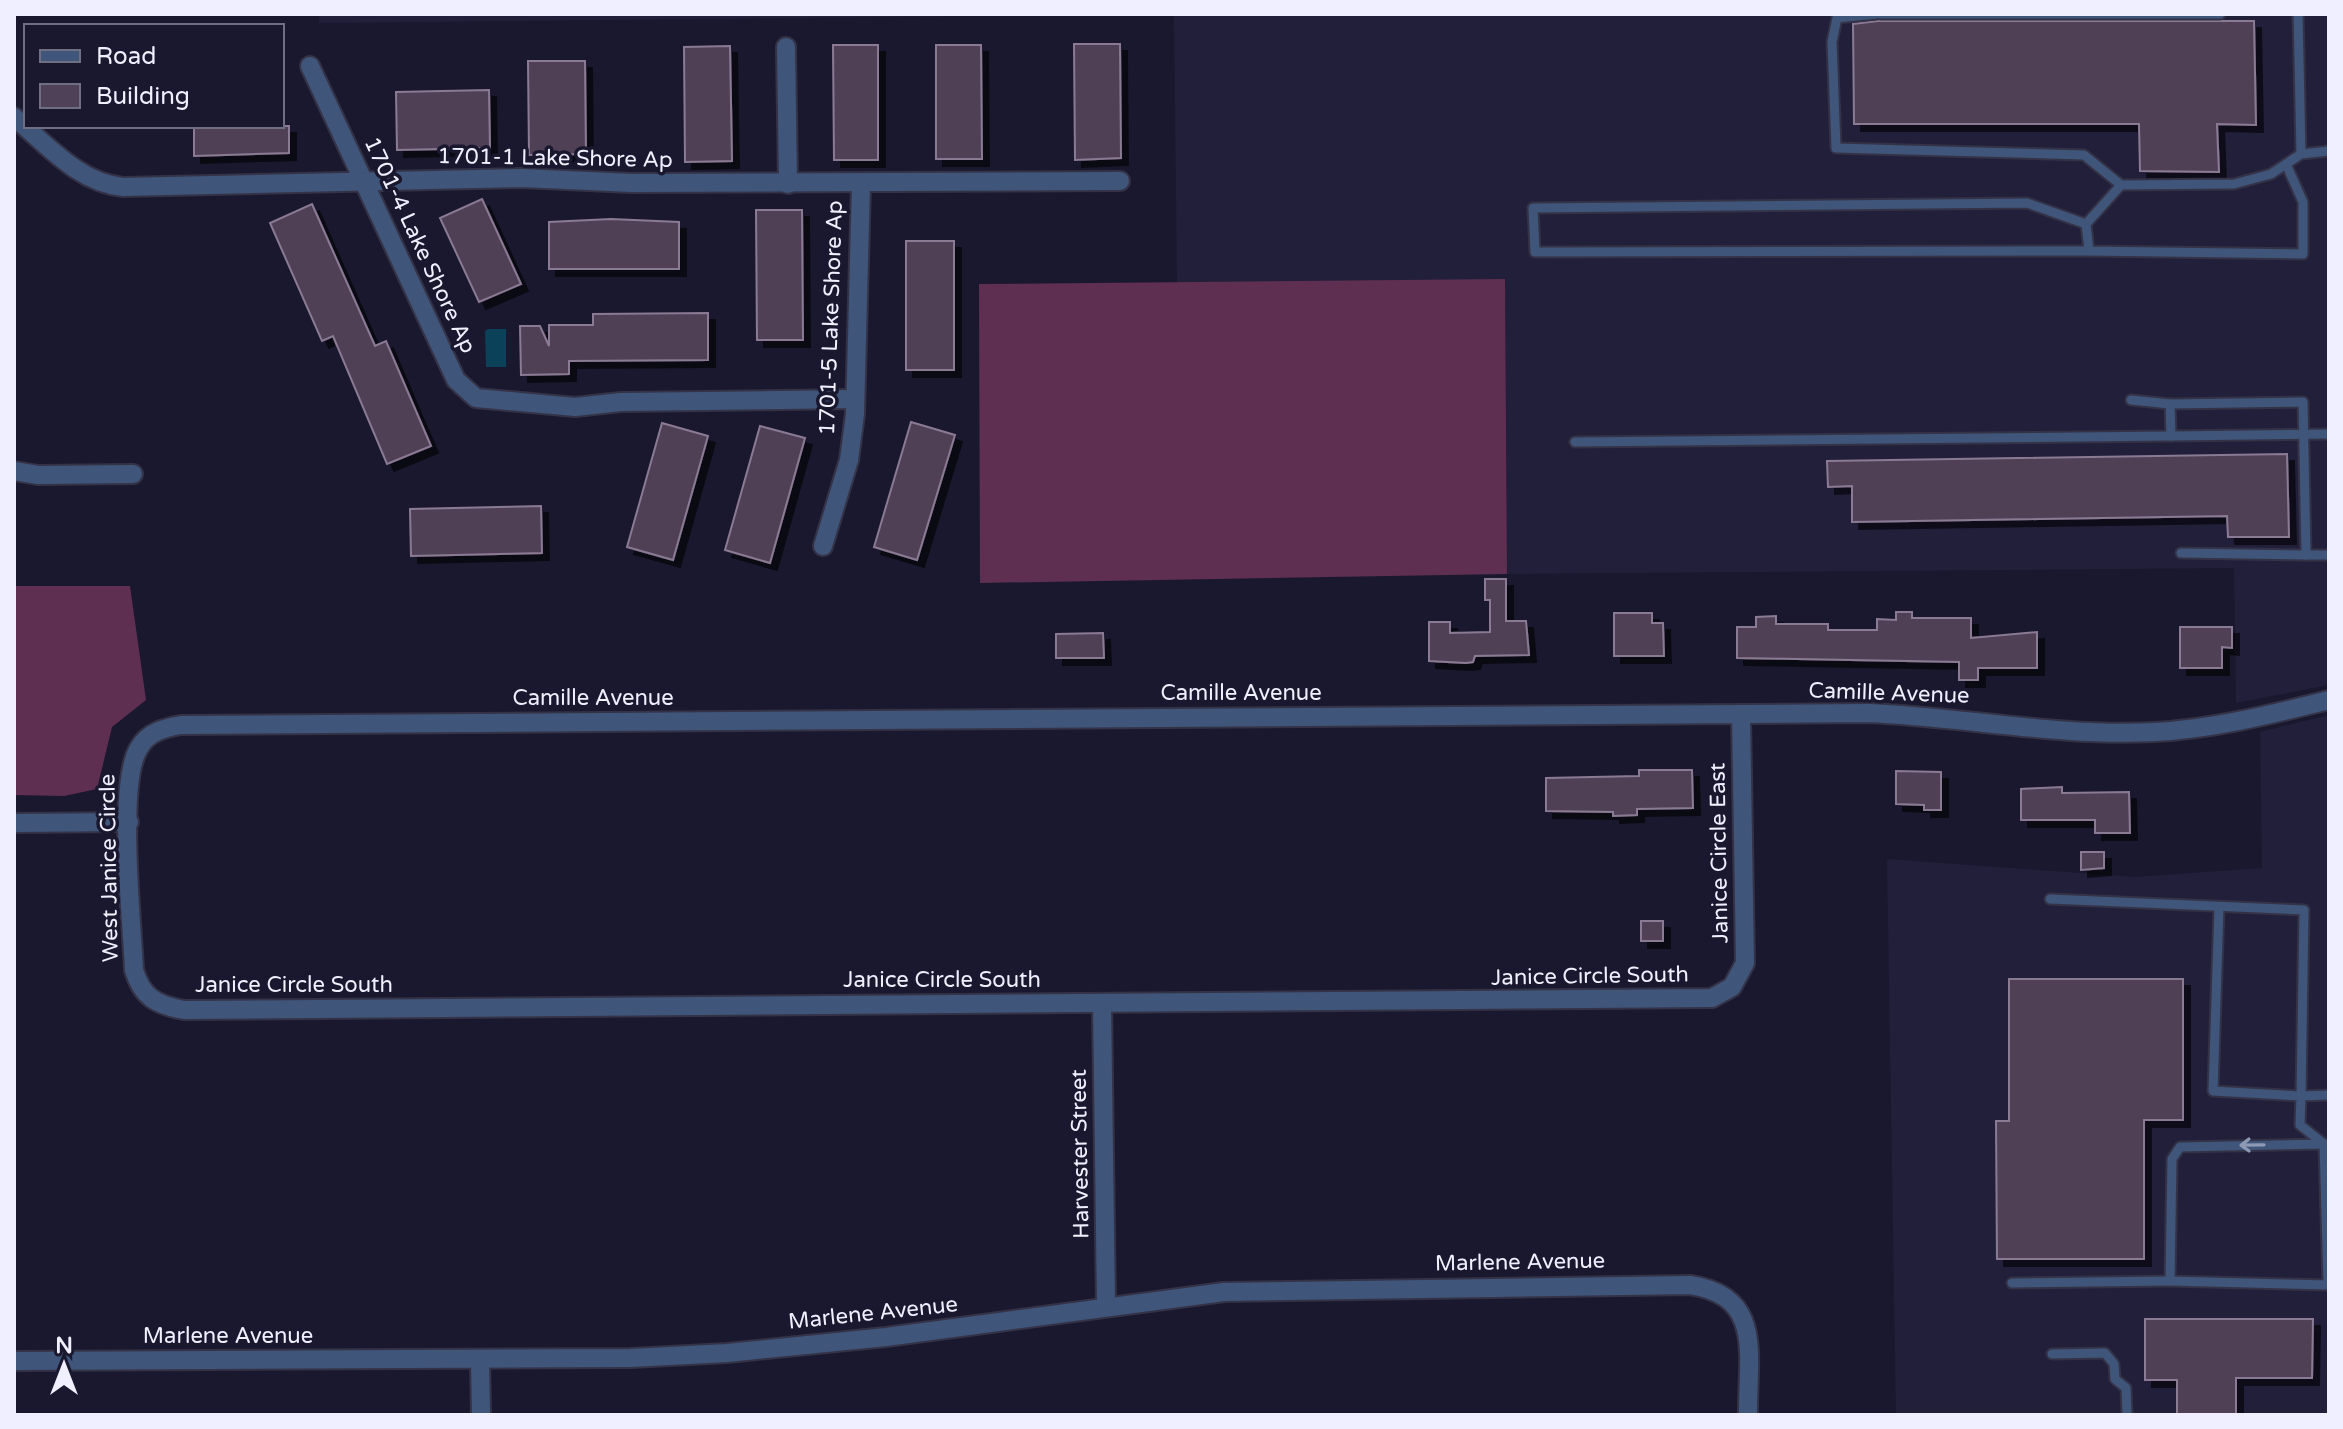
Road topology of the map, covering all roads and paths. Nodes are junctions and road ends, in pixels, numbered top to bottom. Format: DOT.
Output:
graph roads {
  1 [pos="1878,14"];
  2 [pos="2220,14"];
  3 [pos="2298,14"];
  4 [pos="786,47"];
  5 [pos="310,66"];
  6 [pos="28,128"];
  7 [pos="2329,151"];
  8 [pos="2301,154"];
  9 [pos="2286,164"];
  10 [pos="366,181"];
  11 [pos="1120,181"];
  12 [pos="861,183"];
  13 [pos="788,184"];
  14 [pos="2121,185"];
  15 [pos="2086,224"];
  16 [pos="2089,251"];
  17 [pos="855,399"];
  18 [pos="2131,400"];
  19 [pos="2170,404"];
  20 [pos="2329,434"];
  21 [pos="2305,435"];
  22 [pos="2171,436"];
  23 [pos="1575,442"];
  24 [pos="14,471"];
  25 [pos="133,474"];
  26 [pos="823,546"];
  27 [pos="2181,553"];
  28 [pos="2306,555"];
  29 [pos="2329,555"];
  30 [pos="2329,700"];
  31 [pos="1741,714"];
  32 [pos="150,735"];
  33 [pos="129,822"];
  34 [pos="14,823"];
  35 [pos="2050,899"];
  36 [pos="2219,908"];
  37 [pos="1732,987"];
  38 [pos="152,1001"];
  39 [pos="1102,1003"];
  40 [pos="2329,1095"];
  41 [pos="2301,1096"];
  42 [pos="2326,1144"];
  43 [pos="2328,1234"];
  44 [pos="2170,1281"];
  45 [pos="2012,1283"];
  46 [pos="1106,1306"];
  47 [pos="2052,1354"];
  48 [pos="480,1360"];
  49 [pos="14,1361"];
  50 [pos="481,1415"];
  51 [pos="1748,1415"];
  52 [pos="2127,1415"];
  1 -- 2 [label="lane"];
  1 -- 14 [label="lane"];
  3 -- 8 [label="lane"];
  4 -- 13 [label="street"];
  5 -- 10 [label="street, 1701-4 Lake Shore Ap"];
  6 -- 10 [label="street, 1701-1 Lake Shore Ap"];
  7 -- 8 [label="lane"];
  8 -- 9 [label="lane"];
  9 -- 14 [label="lane"];
  9 -- 16 [label="lane"];
  10 -- 13 [label="street, 1701-1 Lake Shore Ap"];
  10 -- 17 [label="street, 1701-4 Lake Shore Ap"];
  11 -- 12 [label="street, 1701-1 Lake Shore Ap"];
  12 -- 13 [label="street, 1701-1 Lake Shore Ap"];
  12 -- 17 [label="street, 1701-5 Lake Shore Ap"];
  14 -- 15 [label="lane"];
  15 -- 16 [label="lane"];
  15 -- 16 [label="lane"];
  17 -- 26 [label="street, 1701-5 Lake Shore Ap"];
  18 -- 19 [label="lane"];
  19 -- 21 [label="lane"];
  19 -- 22 [label="lane"];
  20 -- 21 [label="lane"];
  21 -- 22 [label="lane"];
  21 -- 28 [label="lane"];
  22 -- 23 [label="lane"];
  24 -- 25 [label="street"];
  27 -- 28 [label="lane"];
  28 -- 29 [label="lane"];
  30 -- 31 [label="street, Camille Avenue"];
  31 -- 32 [label="street, Camille Avenue"];
  31 -- 37 [label="street, Janice Circle East"];
  32 -- 33 [label="street, West Janice Circle"];
  33 -- 34 [label="street"];
  33 -- 38 [label="street, West Janice Circle"];
  35 -- 36 [label="lane"];
  36 -- 41 [label="lane"];
  36 -- 41 [label="lane"];
  37 -- 39 [label="street, Janice Circle South"];
  38 -- 39 [label="street, Janice Circle South"];
  39 -- 46 [label="street, Harvester Street"];
  40 -- 41 [label="lane"];
  41 -- 42 [label="lane"];
  42 -- 43 [label="lane"];
  42 -- 44 [label="lane, one-way"];
  43 -- 44 [label="lane"];
  44 -- 45 [label="lane"];
  46 -- 48 [label="street, Marlene Avenue"];
  46 -- 51 [label="street, Marlene Avenue"];
  47 -- 52 [label="lane"];
  48 -- 49 [label="street, Marlene Avenue"];
  48 -- 50 [label="street"];
}
